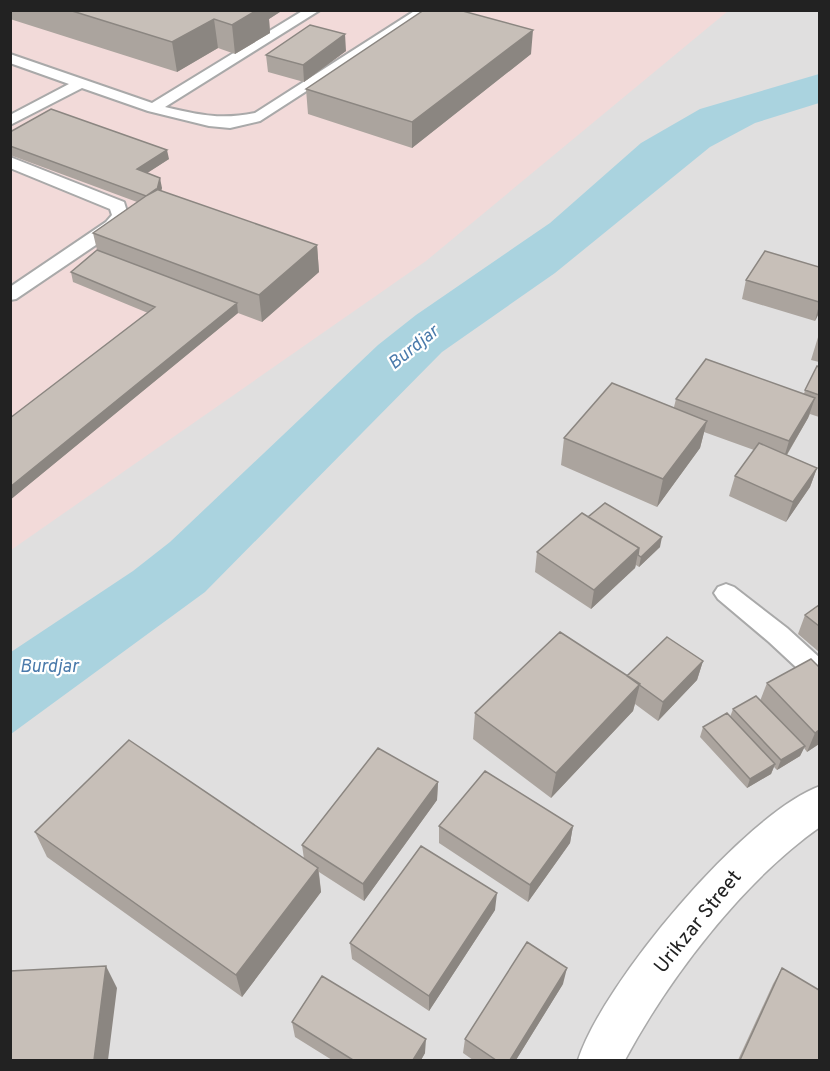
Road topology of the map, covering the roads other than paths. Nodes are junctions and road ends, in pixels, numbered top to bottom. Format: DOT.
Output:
graph roads {
  1 [pos="314,10"];
  2 [pos="426,10"];
  3 [pos="10,58"];
  4 [pos="81,83"];
  5 [pos="153,108"];
  6 [pos="10,121"];
  7 [pos="10,162"];
  8 [pos="10,295"];
  9 [pos="726,593"];
  10 [pos="819,674"];
  11 [pos="819,804"];
  12 [pos="601,1060"];
  1 -- 5 [label="lane"];
  2 -- 5 [label="lane"];
  3 -- 4 [label="lane"];
  4 -- 5 [label="lane"];
  4 -- 6 [label="lane"];
  7 -- 8 [label="lane"];
  9 -- 10 [label="lane"];
  11 -- 12 [label="street, Urikzar Street"];
}
